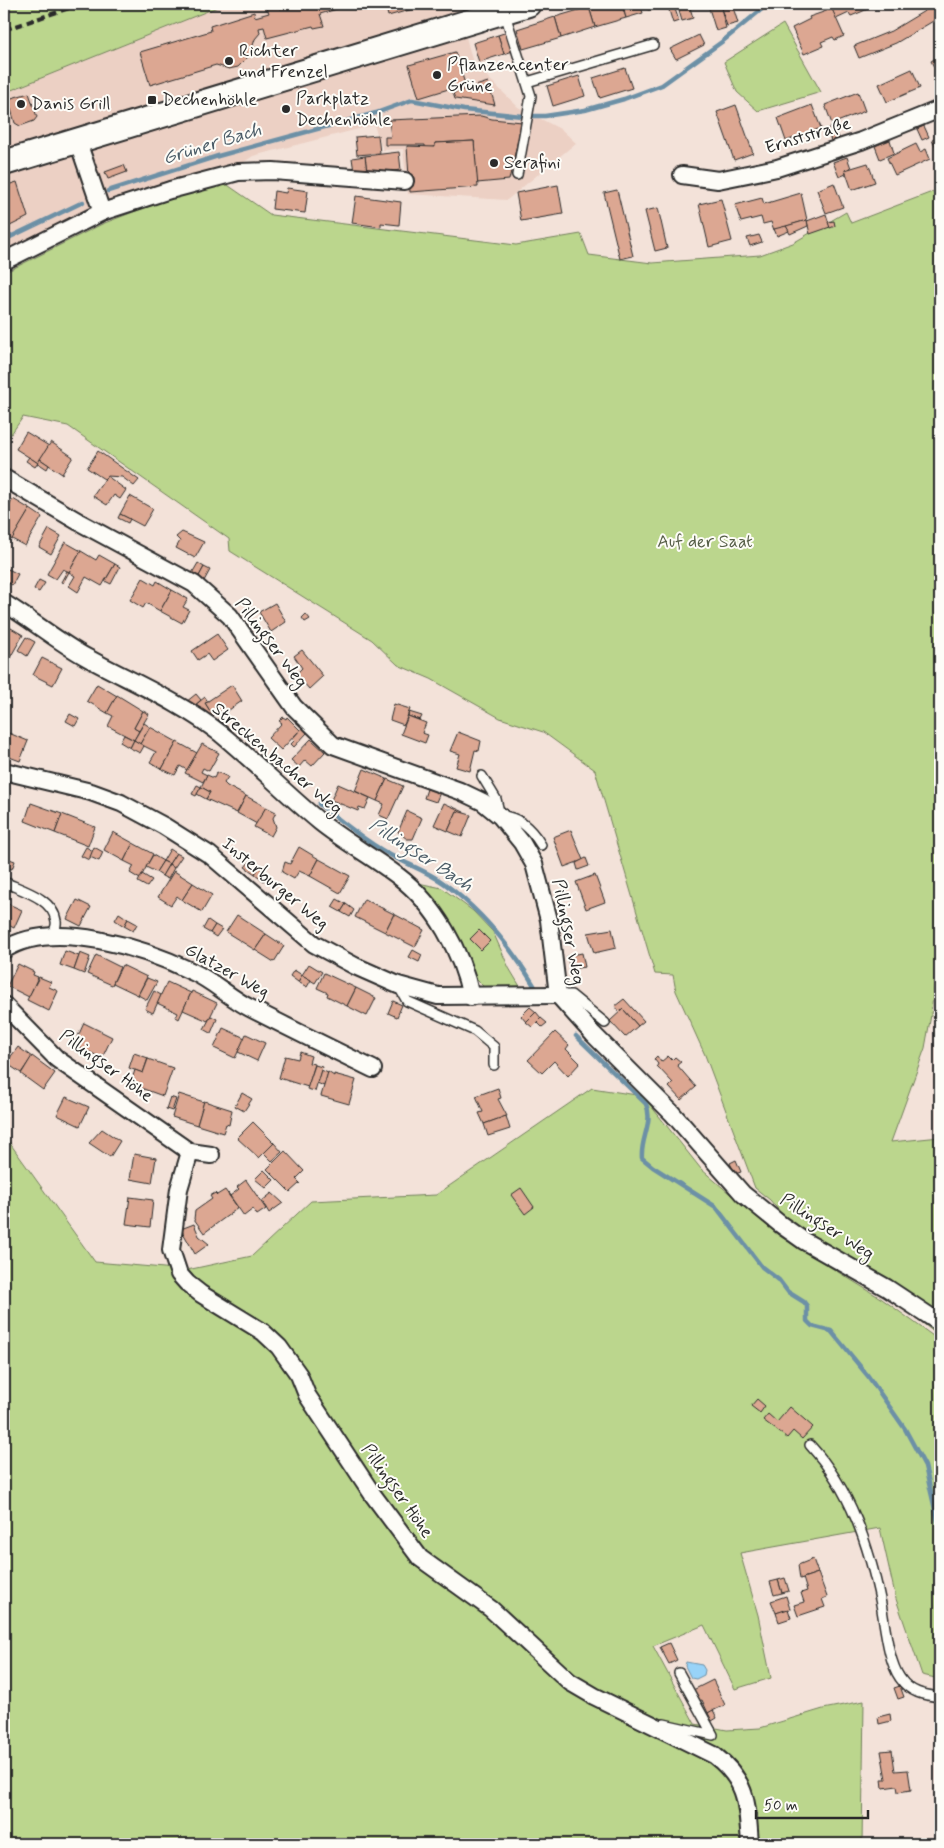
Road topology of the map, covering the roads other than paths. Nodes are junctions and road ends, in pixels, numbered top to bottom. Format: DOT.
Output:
graph roads {
  1 [pos="528,4"];
  2 [pos="504,11"];
  3 [pos="653,45"];
  4 [pos="527,82"];
  5 [pos="940,109"];
  6 [pos="78,142"];
  7 [pos="4,161"];
  8 [pos="682,175"];
  9 [pos="517,176"];
  10 [pos="405,181"];
  11 [pos="102,212"];
  12 [pos="4,261"];
  13 [pos="4,478"];
  14 [pos="4,602"];
  15 [pos="4,771"];
  16 [pos="482,776"];
  17 [pos="500,816"];
  18 [pos="542,844"];
  19 [pos="4,882"];
  20 [pos="52,936"];
  21 [pos="4,950"];
  22 [pos="398,985"];
  23 [pos="558,995"];
  24 [pos="472,997"];
  25 [pos="4,1005"];
  26 [pos="605,1023"];
  27 [pos="494,1065"];
  28 [pos="373,1069"];
  29 [pos="190,1152"];
  30 [pos="211,1155"];
  31 [pos="940,1323"];
  32 [pos="810,1445"];
  33 [pos="679,1673"];
  34 [pos="940,1697"];
  35 [pos="642,1719"];
  36 [pos="750,1844"];
  1 -- 2 [label="main road"];
  2 -- 4 [label="lane"];
  2 -- 6 [label="main road"];
  3 -- 4 [label="lane"];
  4 -- 9 [label="lane"];
  5 -- 8 [label="street, Ernststraße"];
  6 -- 7 [label="main road"];
  6 -- 11 [label="street"];
  10 -- 11 [label="street"];
  11 -- 12 [label="street"];
  13 -- 17 [label="street, Pillingser Weg"];
  14 -- 24 [label="street, Streckenbacher Weg"];
  15 -- 22 [label="street, Insterburger Weg"];
  16 -- 17 [label="lane"];
  17 -- 18 [label="lane"];
  17 -- 23 [label="street, Pillingser Weg"];
  19 -- 20 [label="lane"];
  20 -- 21 [label="street, Glatzer Weg"];
  20 -- 28 [label="street, Glatzer Weg"];
  22 -- 24 [label="street, Insterburger Weg"];
  22 -- 27 [label="lane"];
  23 -- 24 [label="street, Insterburger Weg"];
  23 -- 26 [label="lane"];
  23 -- 31 [label="street, Pillingser Weg"];
  25 -- 29 [label="street, Pillingser Höhe"];
  29 -- 30 [label="street, Pillingser Höhe"];
  29 -- 35 [label="street, Pillingser Höhe"];
  32 -- 34 [label="lane"];
  33 -- 35 [label="lane"];
  35 -- 36 [label="street, Pillingser Höhe"];
}
